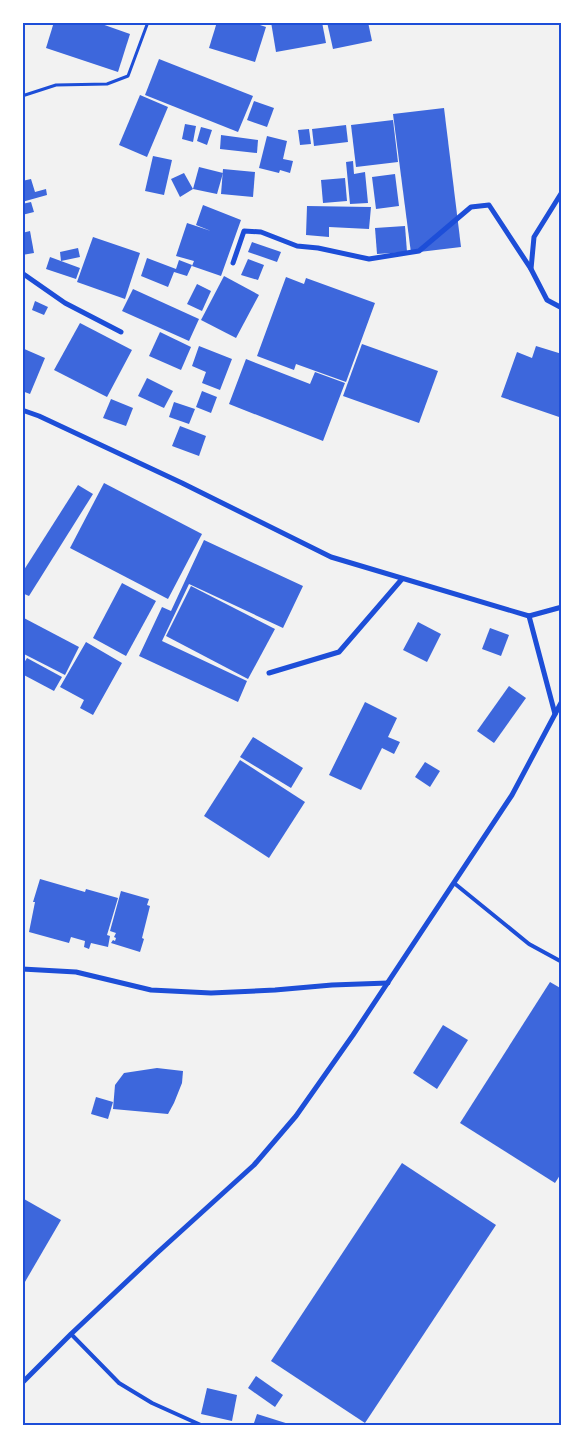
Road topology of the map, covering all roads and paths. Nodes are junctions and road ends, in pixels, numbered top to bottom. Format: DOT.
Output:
graph roads {
  1 [pos="148,22"];
  2 [pos="22,96"];
  3 [pos="562,192"];
  4 [pos="234,263"];
  5 [pos="531,269"];
  6 [pos="22,273"];
  7 [pos="562,308"];
  8 [pos="121,332"];
  9 [pos="22,410"];
  10 [pos="402,579"];
  11 [pos="562,607"];
  12 [pos="529,616"];
  13 [pos="269,673"];
  14 [pos="562,701"];
  15 [pos="554,714"];
  16 [pos="454,883"];
  17 [pos="562,962"];
  18 [pos="22,969"];
  19 [pos="388,983"];
  20 [pos="71,1334"];
  21 [pos="22,1383"];
  22 [pos="204,1426"];
  1 -- 2 [label="path"];
  3 -- 5 [label="street"];
  4 -- 5 [label="street"];
  5 -- 7 [label="street"];
  6 -- 8 [label="street"];
  9 -- 10 [label="street"];
  10 -- 12 [label="street"];
  10 -- 13 [label="street"];
  11 -- 12 [label="street"];
  12 -- 15 [label="street"];
  14 -- 15 [label="street"];
  15 -- 16 [label="street"];
  16 -- 17 [label="lane"];
  16 -- 19 [label="street"];
  18 -- 19 [label="street"];
  19 -- 20 [label="street"];
  20 -- 21 [label="street"];
  20 -- 22 [label="lane"];
}
